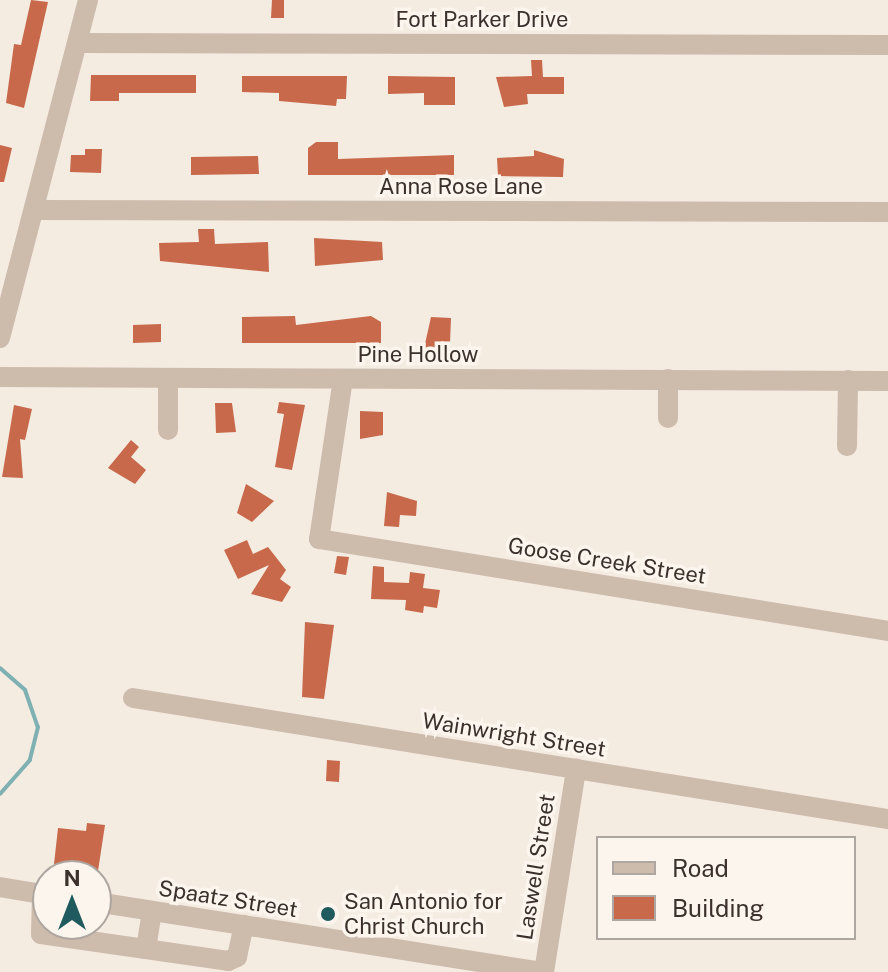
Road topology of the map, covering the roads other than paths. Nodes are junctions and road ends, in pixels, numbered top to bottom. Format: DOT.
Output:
graph roads {
  1 [pos="88,0"];
  2 [pos="77,43"];
  3 [pos="888,45"];
  4 [pos="34,210"];
  5 [pos="888,212"];
  6 [pos="0,338"];
  7 [pos="0,377"];
  8 [pos="168,378"];
  9 [pos="343,379"];
  10 [pos="668,379"];
  11 [pos="848,380"];
  12 [pos="888,381"];
  13 [pos="668,418"];
  14 [pos="168,430"];
  15 [pos="847,446"];
  16 [pos="888,631"];
  17 [pos="133,698"];
  18 [pos="576,769"];
  19 [pos="888,819"];
  20 [pos="0,887"];
  21 [pos="32,892"];
  22 [pos="112,905"];
  23 [pos="152,911"];
  24 [pos="244,925"];
  25 [pos="83,940"];
  26 [pos="146,949"];
  27 [pos="543,972"];
  1 -- 2 [label="street"];
  2 -- 3 [label="street, Fort Parker Drive"];
  2 -- 4 [label="street"];
  4 -- 5 [label="street, Anna Rose Lane"];
  4 -- 6 [label="street"];
  7 -- 8 [label="street, Pine Hollow"];
  8 -- 9 [label="street, Pine Hollow"];
  8 -- 14 [label="street"];
  9 -- 10 [label="street, Pine Hollow"];
  9 -- 16 [label="street, Goose Creek Street"];
  10 -- 11 [label="street, Pine Hollow"];
  10 -- 13 [label="street"];
  11 -- 12 [label="street, Pine Hollow"];
  11 -- 15 [label="street"];
  17 -- 18 [label="street, Wainwright Street"];
  18 -- 19 [label="street, Wainwright Street"];
  18 -- 27 [label="street, Laswell Street"];
  20 -- 21 [label="street"];
  22 -- 23 [label="street, Spaatz Street"];
  23 -- 24 [label="street, Spaatz Street"];
  23 -- 26 [label="street"];
  24 -- 26 [label="street"];
  24 -- 27 [label="street, Spaatz Street"];
  25 -- 26 [label="street"];
}
